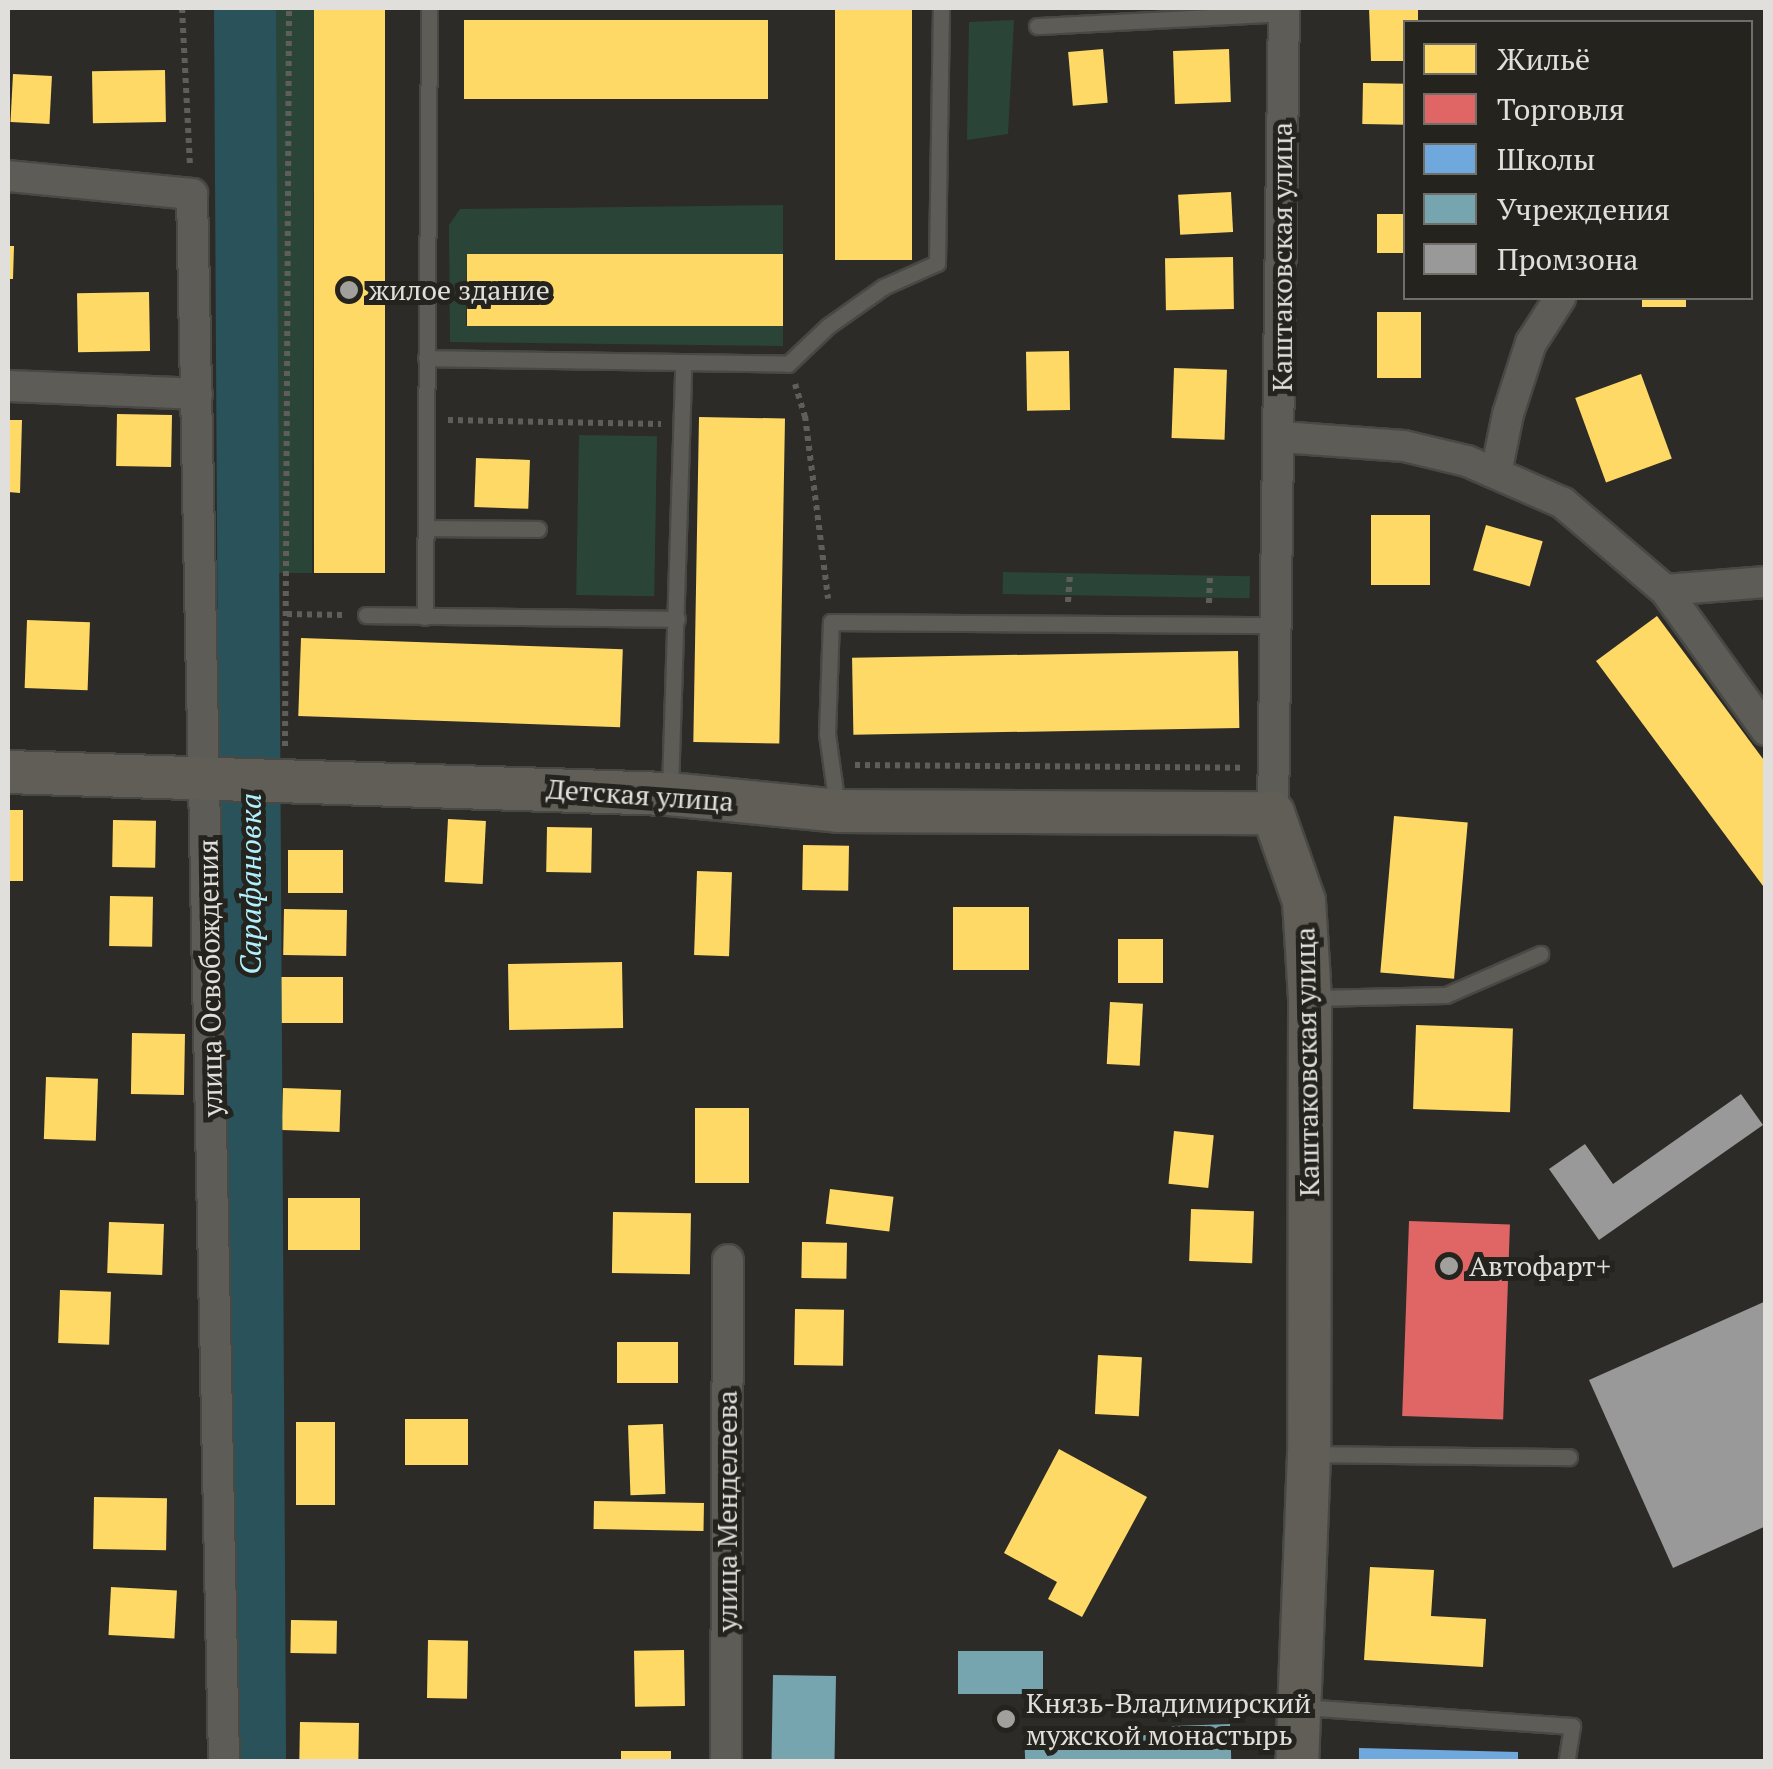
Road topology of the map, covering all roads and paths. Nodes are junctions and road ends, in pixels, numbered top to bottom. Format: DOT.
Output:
graph roads {
  1 [pos="182,8"];
  2 [pos="288,8"];
  3 [pos="428,8"];
  4 [pos="941,8"];
  5 [pos="1284,10"];
  6 [pos="1038,26"];
  7 [pos="8,176"];
  8 [pos="192,194"];
  9 [pos="1559,300"];
  10 [pos="426,358"];
  11 [pos="684,364"];
  12 [pos="788,364"];
  13 [pos="8,386"];
  14 [pos="197,394"];
  15 [pos="426,420"];
  16 [pos="682,424"];
  17 [pos="1280,436"];
  18 [pos="1496,473"];
  19 [pos="426,528"];
  20 [pos="538,529"];
  21 [pos="1766,582"];
  22 [pos="1665,590"];
  23 [pos="287,614"];
  24 [pos="366,616"];
  25 [pos="425,617"];
  26 [pos="677,619"];
  27 [pos="830,622"];
  28 [pos="1277,626"];
  29 [pos="1766,730"];
  30 [pos="832,765"];
  31 [pos="1274,768"];
  32 [pos="8,772"];
  33 [pos="206,777"];
  34 [pos="273,778"];
  35 [pos="670,794"];
  36 [pos="838,811"];
  37 [pos="1272,813"];
  38 [pos="1540,954"];
  39 [pos="1310,998"];
  40 [pos="728,1260"];
  41 [pos="1309,1454"];
  42 [pos="1569,1456"];
  43 [pos="1298,1707"];
  44 [pos="224,1762"];
  45 [pos="726,1762"];
  46 [pos="1297,1762"];
  47 [pos="1566,1762"];
  1 -- 8 [label="path"];
  2 -- 23 [label="path"];
  3 -- 10 [label="lane"];
  4 -- 12 [label="lane"];
  5 -- 6 [label="lane"];
  5 -- 17 [label="street, Каштаковская улица"];
  7 -- 8 [label="street"];
  8 -- 14 [label="street, улица Освобождения"];
  9 -- 18 [label="street"];
  10 -- 11 [label="lane"];
  10 -- 15 [label="lane"];
  11 -- 12 [label="lane"];
  11 -- 16 [label="lane"];
  12 -- 27 [label="path"];
  13 -- 14 [label="street"];
  14 -- 33 [label="street, улица Освобождения"];
  15 -- 16 [label="path"];
  15 -- 19 [label="lane"];
  16 -- 26 [label="lane"];
  17 -- 18 [label="street"];
  17 -- 28 [label="street, Каштаковская улица"];
  18 -- 22 [label="street"];
  19 -- 20 [label="lane"];
  19 -- 25 [label="lane"];
  21 -- 22 [label="street"];
  22 -- 29 [label="street"];
  23 -- 24 [label="path"];
  23 -- 34 [label="path"];
  24 -- 25 [label="lane"];
  25 -- 26 [label="lane"];
  26 -- 35 [label="lane"];
  27 -- 28 [label="lane"];
  27 -- 30 [label="lane"];
  28 -- 31 [label="street, Каштаковская улица"];
  30 -- 31 [label="path"];
  30 -- 36 [label="lane"];
  31 -- 37 [label="street, Каштаковская улица"];
  32 -- 33 [label="street, Детская улица"];
  33 -- 34 [label="street, Детская улица"];
  33 -- 44 [label="street, улица Освобождения"];
  34 -- 35 [label="street, Детская улица"];
  35 -- 36 [label="street, Детская улица"];
  36 -- 37 [label="street, Детская улица"];
  37 -- 39 [label="street, Каштаковская улица"];
  38 -- 39 [label="lane"];
  39 -- 41 [label="street, Каштаковская улица"];
  40 -- 45 [label="street, улица Менделеева"];
  41 -- 42 [label="lane"];
  41 -- 43 [label="street, Каштаковская улица"];
  43 -- 46 [label="street, Каштаковская улица"];
  43 -- 47 [label="lane"];
}
